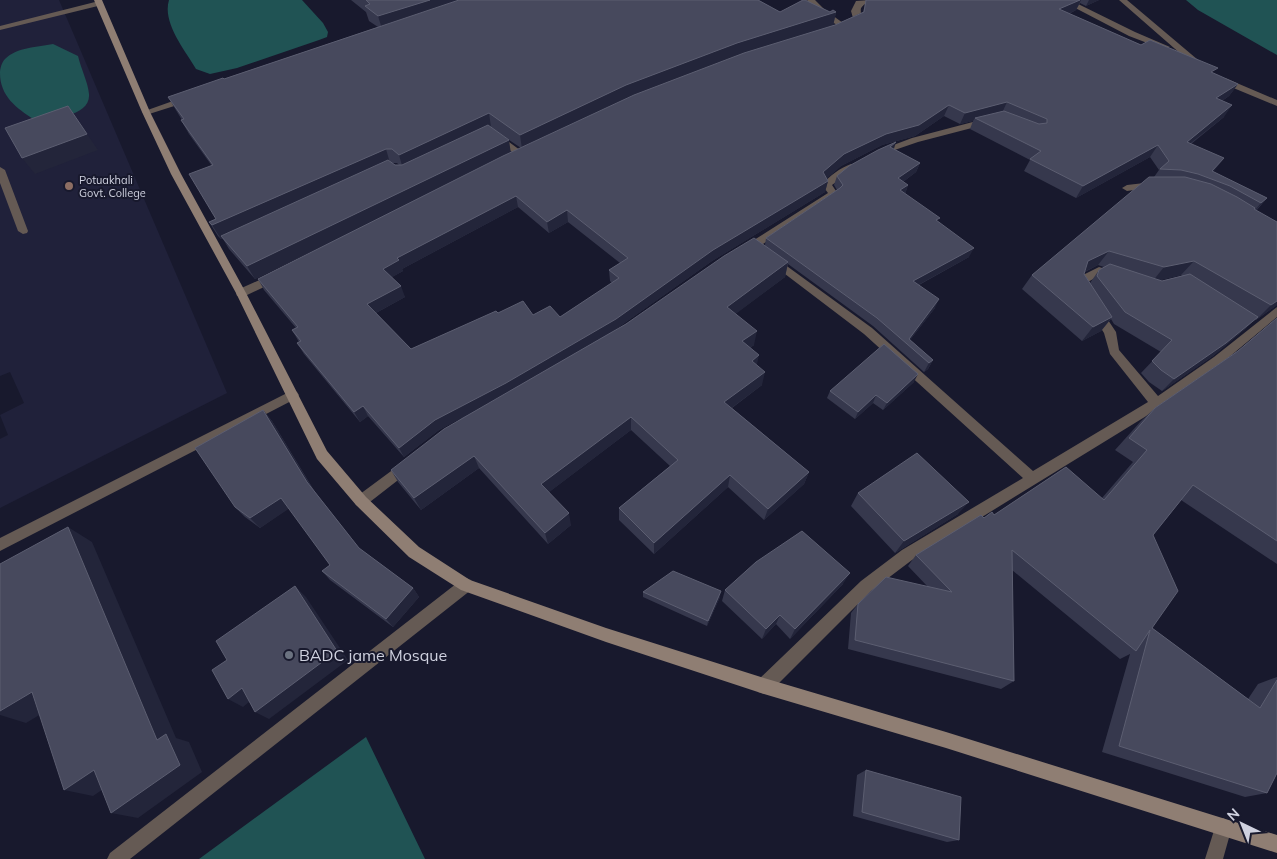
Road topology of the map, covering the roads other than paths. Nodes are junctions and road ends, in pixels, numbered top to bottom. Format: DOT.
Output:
graph roads {
  1 [pos="811,0"];
  2 [pos="866,0"];
  3 [pos="1064,0"];
  4 [pos="1123,0"];
  5 [pos="99,2"];
  6 [pos="842,26"];
  7 [pos="0,28"];
  8 [pos="829,33"];
  9 [pos="1186,55"];
  10 [pos="192,97"];
  11 [pos="1277,104"];
  12 [pos="146,112"];
  13 [pos="1000,118"];
  14 [pos="483,136"];
  15 [pos="508,161"];
  16 [pos="0,170"];
  17 [pos="1161,185"];
  18 [pos="1127,188"];
  19 [pos="24,231"];
  20 [pos="758,242"];
  21 [pos="742,251"];
  22 [pos="283,273"];
  23 [pos="1127,279"];
  24 [pos="241,293"];
  25 [pos="1277,311"];
  26 [pos="292,395"];
  27 [pos="1157,404"];
  28 [pos="414,460"];
  29 [pos="1033,479"];
  30 [pos="361,501"];
  31 [pos="0,544"];
  32 [pos="466,585"];
  33 [pos="764,686"];
  34 [pos="1222,826"];
  35 [pos="1277,844"];
  36 [pos="116,859"];
  37 [pos="1214,859"];
  1 -- 6 [label="street"];
  2 -- 6 [label="street"];
  3 -- 9 [label="street"];
  4 -- 9 [label="street"];
  5 -- 7 [label="street"];
  5 -- 12 [label="street"];
  6 -- 8 [label="street"];
  9 -- 11 [label="street"];
  10 -- 12 [label="street"];
  12 -- 24 [label="street"];
  13 -- 20 [label="street"];
  14 -- 15 [label="street"];
  16 -- 19 [label="street"];
  17 -- 18 [label="street"];
  20 -- 21 [label="street"];
  20 -- 29 [label="street"];
  22 -- 24 [label="street"];
  23 -- 27 [label="street"];
  24 -- 26 [label="street"];
  25 -- 27 [label="street"];
  26 -- 30 [label="street"];
  26 -- 31 [label="street"];
  27 -- 29 [label="street"];
  28 -- 30 [label="street"];
  29 -- 33 [label="street"];
  30 -- 32 [label="street"];
  32 -- 33 [label="street"];
  32 -- 36 [label="street"];
  33 -- 34 [label="street"];
  34 -- 35 [label="street"];
  34 -- 37 [label="street"];
}
